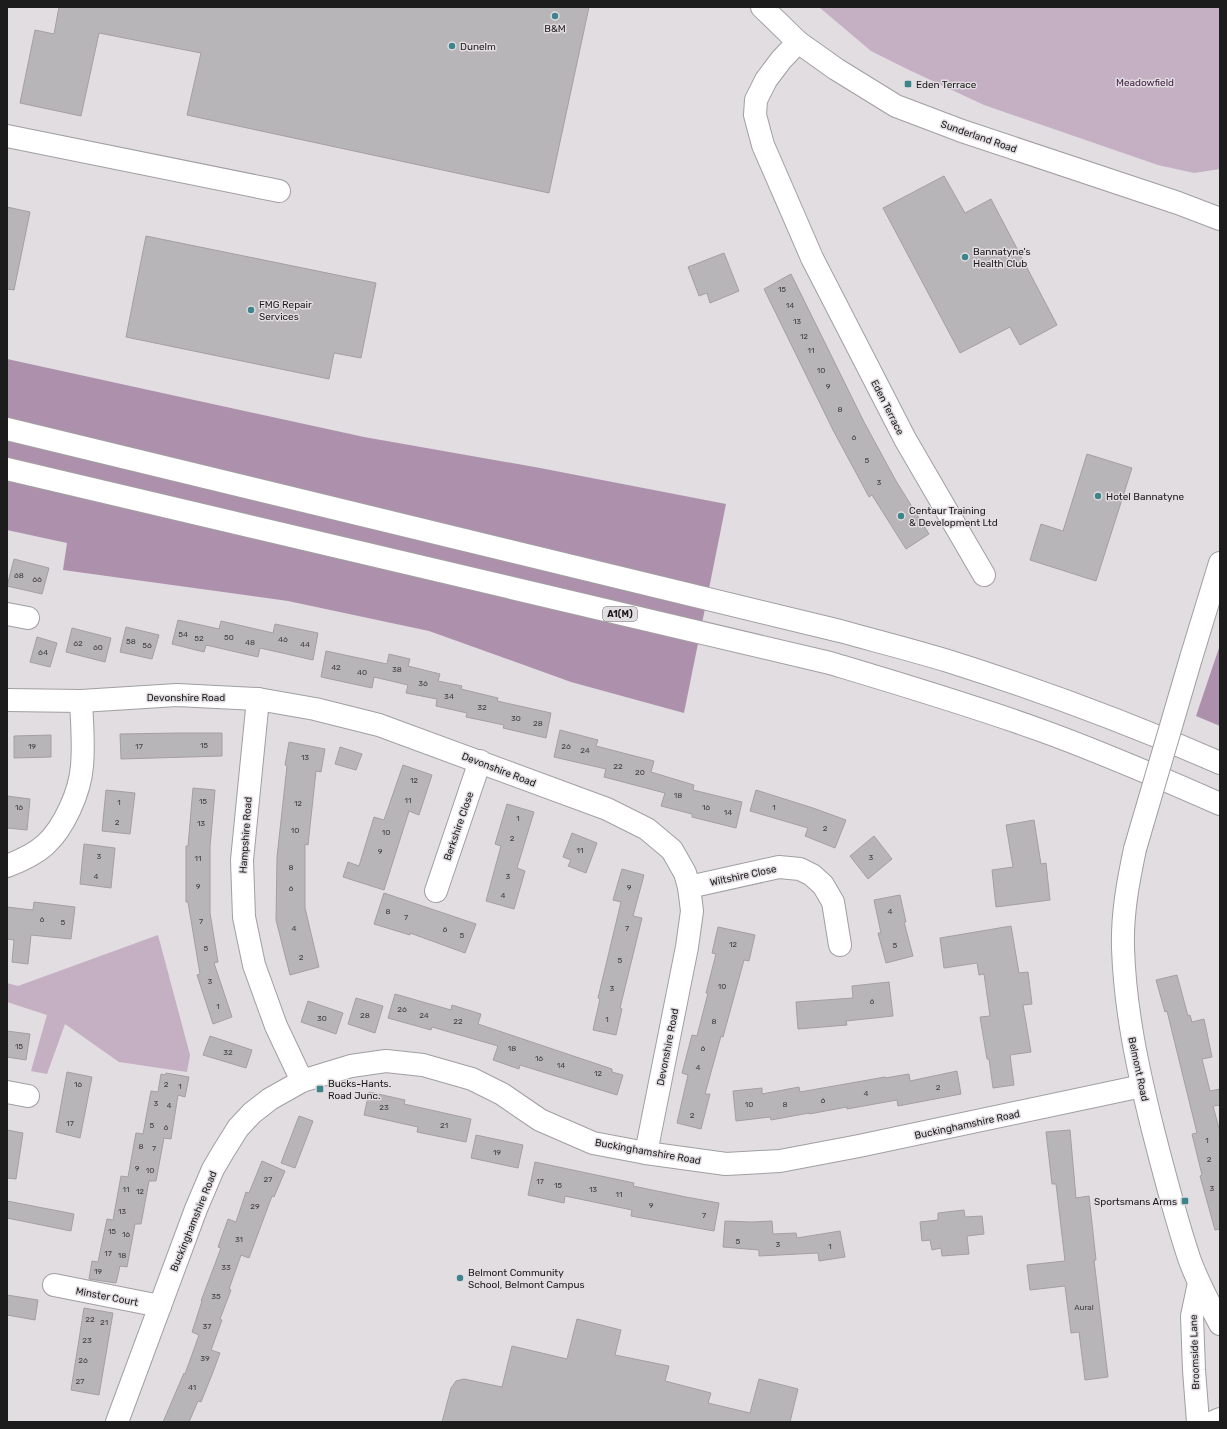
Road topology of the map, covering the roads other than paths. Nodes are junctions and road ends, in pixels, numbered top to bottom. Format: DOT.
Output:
graph roads {
  1 [pos="762,7"];
  2 [pos="798,42"];
  3 [pos="7,136"];
  4 [pos="279,191"];
  5 [pos="1220,219"];
  6 [pos="7,429"];
  7 [pos="7,469"];
  8 [pos="1220,564"];
  9 [pos="984,574"];
  10 [pos="7,614"];
  11 [pos="28,618"];
  12 [pos="258,699"];
  13 [pos="7,700"];
  14 [pos="81,701"];
  15 [pos="480,761"];
  16 [pos="1220,763"];
  17 [pos="1220,804"];
  18 [pos="7,866"];
  19 [pos="689,887"];
  20 [pos="436,891"];
  21 [pos="840,945"];
  22 [pos="302,1081"];
  23 [pos="1142,1086"];
  24 [pos="646,1152"];
  25 [pos="1199,1283"];
  26 [pos="54,1285"];
  27 [pos="160,1306"];
  28 [pos="1220,1324"];
  29 [pos="1220,1418"];
  30 [pos="118,1422"];
  31 [pos="1198,1422"];
  32 [pos="1213,1422"];
  1 -- 2 [label="main road, Sunderland Road"];
  2 -- 5 [label="main road, Sunderland Road"];
  2 -- 9 [label="main road, Eden Terrace"];
  3 -- 4 [label="main road"];
  6 -- 16 [label="main road"];
  7 -- 17 [label="main road, A1(M)"];
  8 -- 23 [label="main road, Belmont Road, bridge"];
  10 -- 11 [label="main road"];
  12 -- 14 [label="main road, Devonshire Road"];
  12 -- 15 [label="main road, Devonshire Road"];
  12 -- 22 [label="main road, Hampshire Road"];
  13 -- 14 [label="main road, Devonshire Road"];
  14 -- 18 [label="main road"];
  15 -- 19 [label="main road, Devonshire Road"];
  15 -- 20 [label="main road, Berkshire Close"];
  19 -- 21 [label="main road, Wiltshire Close"];
  19 -- 24 [label="main road, Devonshire Road"];
  22 -- 24 [label="main road, Buckinghamshire Road"];
  22 -- 27 [label="main road, Buckinghamshire Road"];
  23 -- 24 [label="main road, Buckinghamshire Road"];
  23 -- 25 [label="main road, Belmont Road"];
  25 -- 28 [label="main road, Belmont Road"];
  25 -- 31 [label="main road, Broomside Lane"];
  26 -- 27 [label="main road, Minster Court"];
  27 -- 30 [label="main road, Buckinghamshire Road"];
  29 -- 32 [label="main road"];
}
